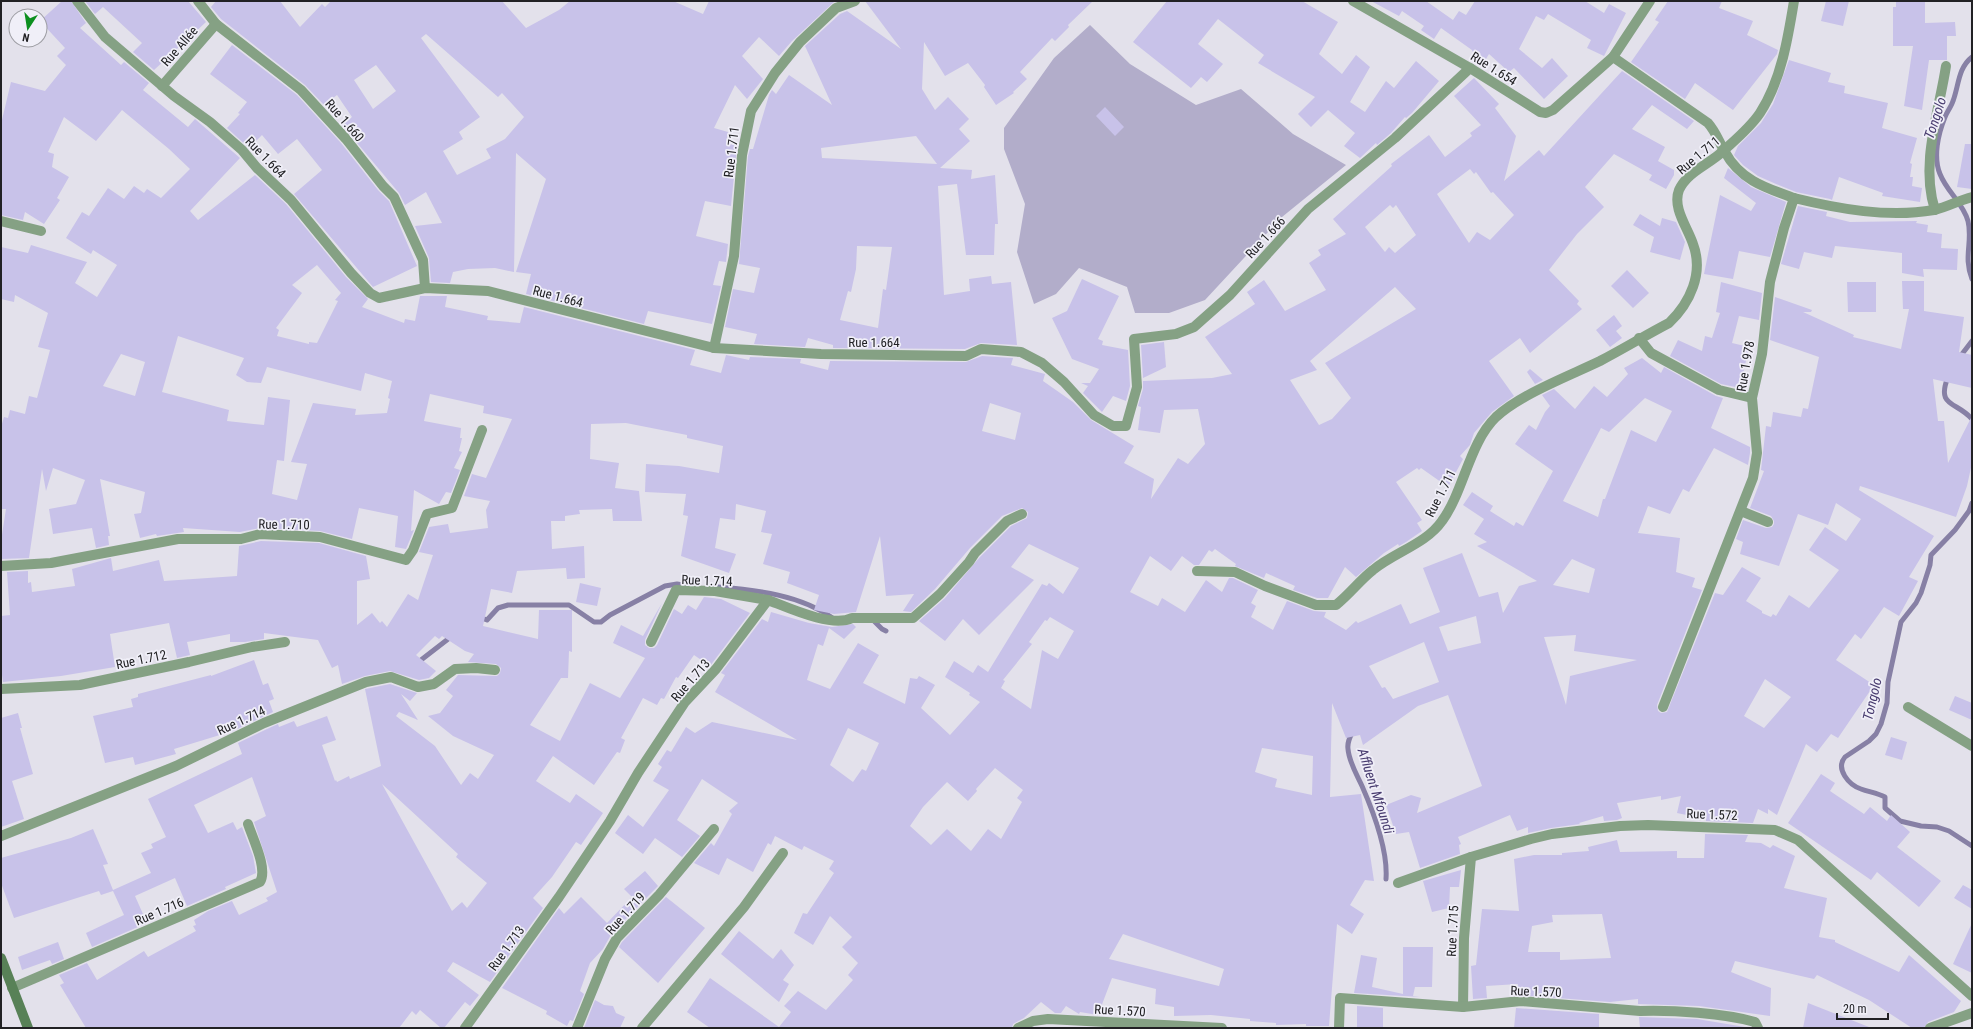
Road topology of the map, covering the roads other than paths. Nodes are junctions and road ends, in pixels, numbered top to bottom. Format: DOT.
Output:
graph roads {
  1 [pos="77,1"];
  2 [pos="198,1"];
  3 [pos="855,1"];
  4 [pos="1353,1"];
  5 [pos="1650,1"];
  6 [pos="1794,1"];
  7 [pos="216,24"];
  8 [pos="1613,57"];
  9 [pos="1946,66"];
  10 [pos="1470,68"];
  11 [pos="162,86"];
  12 [pos="1724,152"];
  13 [pos="1794,198"];
  14 [pos="1969,198"];
  15 [pos="1935,210"];
  16 [pos="1,221"];
  17 [pos="41,231"];
  18 [pos="426,288"];
  19 [pos="1641,340"];
  20 [pos="714,348"];
  21 [pos="1752,398"];
  22 [pos="1126,426"];
  23 [pos="482,430"];
  24 [pos="1741,511"];
  25 [pos="1022,514"];
  26 [pos="1768,522"];
  27 [pos="1,566"];
  28 [pos="1197,571"];
  29 [pos="768,600"];
  30 [pos="285,642"];
  31 [pos="651,642"];
  32 [pos="495,670"];
  33 [pos="1,689"];
  34 [pos="1663,707"];
  35 [pos="1908,707"];
  36 [pos="1972,746"];
  37 [pos="248,824"];
  38 [pos="714,829"];
  39 [pos="1,836"];
  40 [pos="783,853"];
  41 [pos="1471,857"];
  42 [pos="1398,883"];
  43 [pos="1,958"];
  44 [pos="12,988"];
  45 [pos="1972,996"];
  46 [pos="1463,1007"];
  47 [pos="1972,1014"];
  48 [pos="28,1028"];
  49 [pos="465,1028"];
  50 [pos="578,1028"];
  51 [pos="642,1028"];
  52 [pos="1018,1028"];
  53 [pos="1222,1028"];
  54 [pos="1339,1028"];
  55 [pos="1758,1028"];
  56 [pos="1930,1028"];
  1 -- 11 [label="street, Rue 1.664"];
  2 -- 7 [label="street, Rue 1.660"];
  3 -- 20 [label="street, Rue 1.711"];
  4 -- 10 [label="street, Rue 1.654"];
  5 -- 8 [label="street, Rue 1.654"];
  6 -- 12 [label="street, Rue 1.711"];
  7 -- 11 [label="street, Rue Allée"];
  7 -- 18 [label="street, Rue 1.660"];
  8 -- 10 [label="street, Rue 1.654"];
  8 -- 12 [label="street"];
  9 -- 15 [label="street"];
  10 -- 22 [label="street, Rue 1.666"];
  11 -- 18 [label="street, Rue 1.664"];
  12 -- 13 [label="street"];
  12 -- 19 [label="street, Rue 1.711"];
  13 -- 15 [label="street"];
  13 -- 21 [label="street, Rue 1.978"];
  14 -- 15 [label="street"];
  16 -- 17 [label="street"];
  18 -- 20 [label="street, Rue 1.664"];
  19 -- 21 [label="street"];
  19 -- 28 [label="street, Rue 1.711"];
  20 -- 22 [label="street, Rue 1.664"];
  21 -- 24 [label="street, Rue 1.978"];
  23 -- 27 [label="street, Rue 1.710"];
  24 -- 26 [label="street"];
  24 -- 34 [label="street, Rue 1.978"];
  25 -- 29 [label="street"];
  29 -- 31 [label="street, Rue 1.714"];
  29 -- 49 [label="street, Rue 1.713"];
  30 -- 33 [label="street, Rue 1.712"];
  32 -- 39 [label="street, Rue 1.714"];
  35 -- 36 [label="street"];
  37 -- 44 [label="street, Rue 1.716"];
  38 -- 50 [label="street, Rue 1.719"];
  40 -- 51 [label="street"];
  41 -- 42 [label="street, Rue 1.572"];
  41 -- 45 [label="street, Rue 1.572"];
  41 -- 46 [label="street, Rue 1.715"];
  43 -- 44 [label="main road"];
  44 -- 48 [label="main road"];
  46 -- 54 [label="street, Rue 1.570"];
  46 -- 55 [label="street, Rue 1.570"];
  47 -- 56 [label="street"];
  52 -- 53 [label="street, Rue 1.570"];
}
